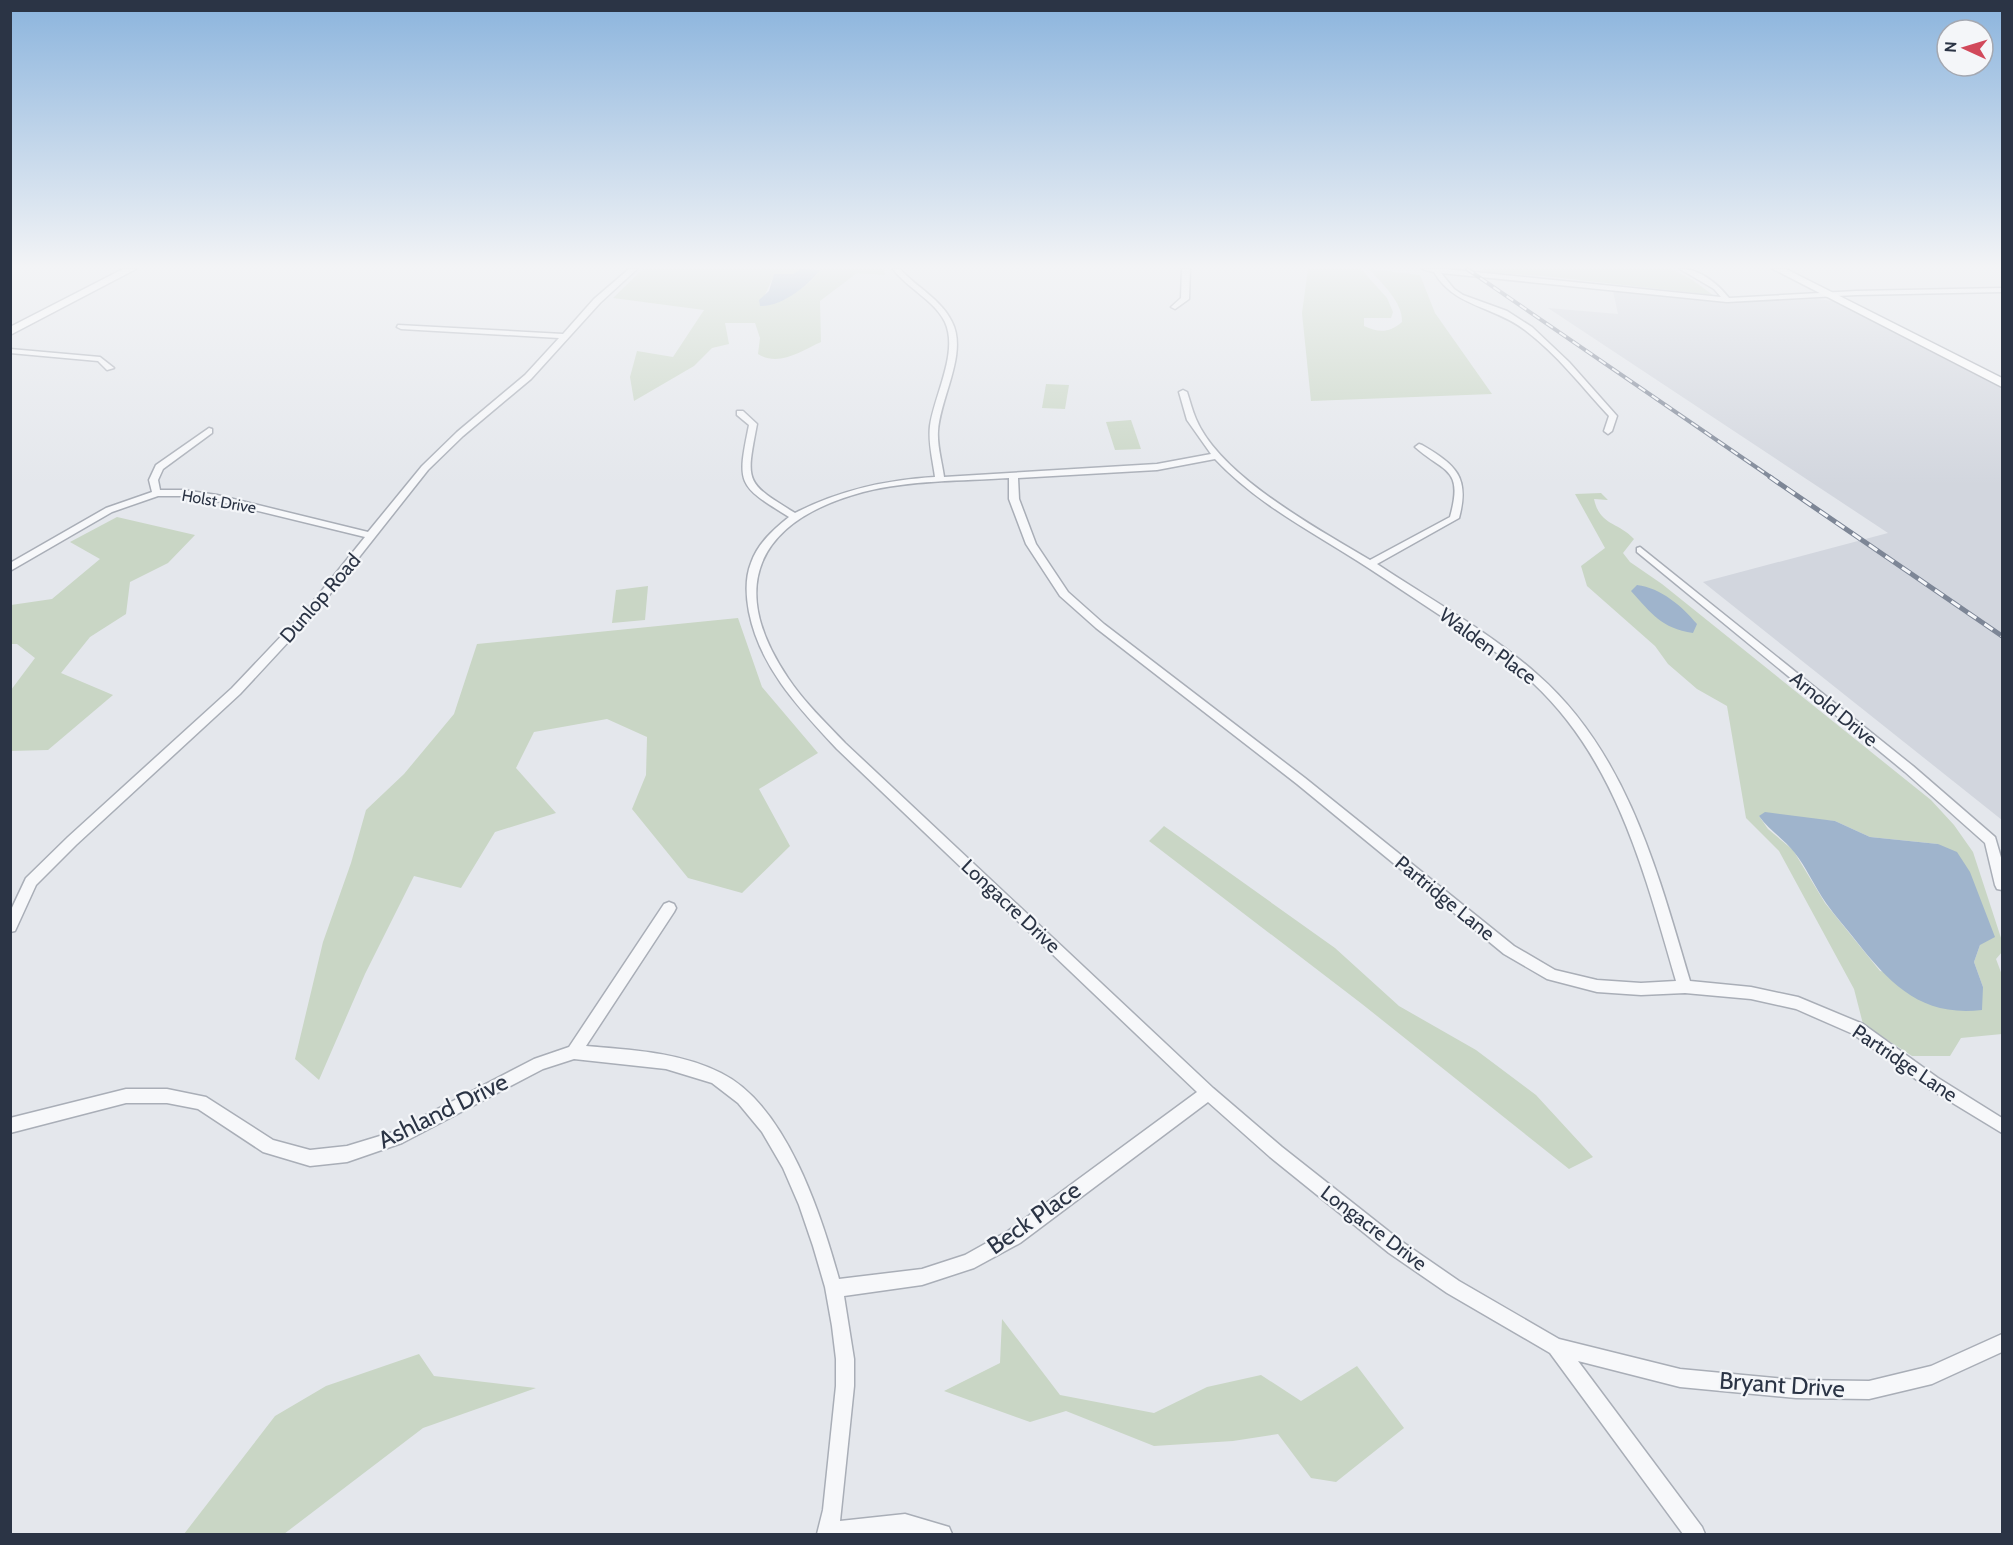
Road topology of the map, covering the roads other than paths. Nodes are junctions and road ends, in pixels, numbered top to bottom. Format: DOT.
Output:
graph roads {
  1 [pos="561,341"];
  2 [pos="953,341"];
  3 [pos="1542,341"];
  4 [pos="1919,341"];
  5 [pos="10,351"];
  6 [pos="110,368"];
  7 [pos="2002,383"];
  8 [pos="1183,392"];
  9 [pos="740,413"];
  10 [pos="209,431"];
  11 [pos="1608,431"];
  12 [pos="1419,447"];
  13 [pos="1216,456"];
  14 [pos="1013,475"];
  15 [pos="940,479"];
  16 [pos="157,493"];
  17 [pos="793,516"];
  18 [pos="371,536"];
  19 [pos="1640,550"];
  20 [pos="1370,564"];
  21 [pos="10,568"];
  22 [pos="2002,885"];
  23 [pos="669,908"];
  24 [pos="10,927"];
  25 [pos="1685,987"];
  26 [pos="574,1052"];
  27 [pos="1208,1093"];
  28 [pos="10,1126"];
  29 [pos="2002,1126"];
  30 [pos="836,1288"];
  31 [pos="2002,1343"];
  32 [pos="1556,1347"];
  33 [pos="828,1533"];
  34 [pos="942,1534"];
  35 [pos="1695,1534"];
  1 -- 18 [label="street, Dunlop Road"];
  2 -- 15 [label="street"];
  3 -- 11 [label="street"];
  4 -- 7 [label="main road"];
  5 -- 6 [label="street"];
  8 -- 13 [label="street, Walden Place"];
  9 -- 17 [label="street"];
  10 -- 16 [label="street"];
  12 -- 20 [label="street"];
  13 -- 14 [label="street, Longacre Drive"];
  13 -- 20 [label="street, Walden Place"];
  14 -- 15 [label="street, Longacre Drive"];
  14 -- 25 [label="street, Partridge Lane"];
  15 -- 17 [label="street, Longacre Drive"];
  16 -- 18 [label="street, Holst Drive"];
  16 -- 21 [label="street, Holst Drive"];
  17 -- 27 [label="street, Longacre Drive"];
  18 -- 24 [label="street, Dunlop Road"];
  19 -- 22 [label="street, Arnold Drive"];
  20 -- 25 [label="street, Walden Place"];
  23 -- 26 [label="street"];
  25 -- 29 [label="street, Partridge Lane"];
  26 -- 28 [label="street, Ashland Drive"];
  26 -- 30 [label="street"];
  27 -- 30 [label="street, Beck Place"];
  27 -- 32 [label="street, Longacre Drive"];
  30 -- 33 [label="street"];
  31 -- 32 [label="street, Bryant Drive"];
  32 -- 35 [label="street, Longacre Drive"];
  33 -- 34 [label="street"];
}
